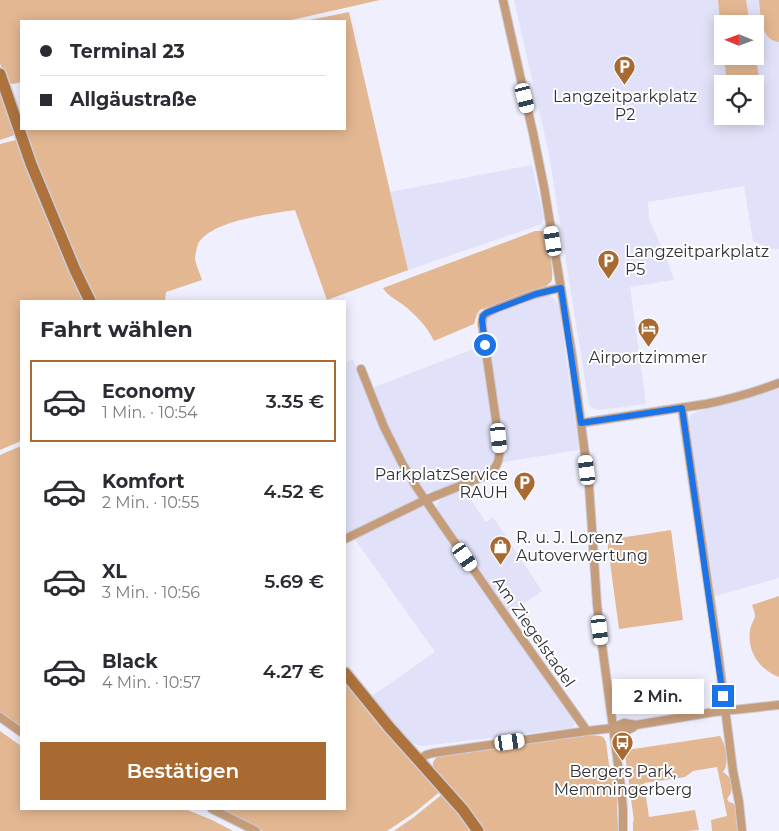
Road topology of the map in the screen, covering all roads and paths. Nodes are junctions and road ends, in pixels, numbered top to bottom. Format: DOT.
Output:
graph roads {
  1 [pos="503,0"];
  2 [pos="0,74"];
  3 [pos="561,288"];
  4 [pos="90,300"];
  5 [pos="362,369"];
  6 [pos="779,383"];
  7 [pos="682,408"];
  8 [pos="581,423"];
  9 [pos="425,500"];
  10 [pos="346,539"];
  11 [pos="346,674"];
  12 [pos="779,705"];
  13 [pos="725,711"];
  14 [pos="0,717"];
  15 [pos="613,728"];
  16 [pos="20,731"];
  17 [pos="587,731"];
  18 [pos="419,760"];
  19 [pos="214,810"];
  20 [pos="256,831"];
  21 [pos="478,831"];
  22 [pos="622,831"];
  23 [pos="742,831"];
  1 -- 3 [label="street"];
  2 -- 4 [label="street"];
  3 -- 8 [label="street"];
  3 -- 9 [label="street"];
  5 -- 9 [label="street, Am Ziegelstadel"];
  6 -- 7 [label="street"];
  7 -- 8 [label="street"];
  7 -- 13 [label="street"];
  8 -- 15 [label="street"];
  9 -- 10 [label="street"];
  9 -- 17 [label="street, Am Ziegelstadel"];
  11 -- 18 [label="street"];
  12 -- 13 [label="street"];
  13 -- 15 [label="street"];
  13 -- 23 [label="street"];
  14 -- 16 [label="street"];
  15 -- 17 [label="street"];
  15 -- 22 [label="street"];
  17 -- 18 [label="street"];
  18 -- 21 [label="street"];
  19 -- 20 [label="street"];
}
